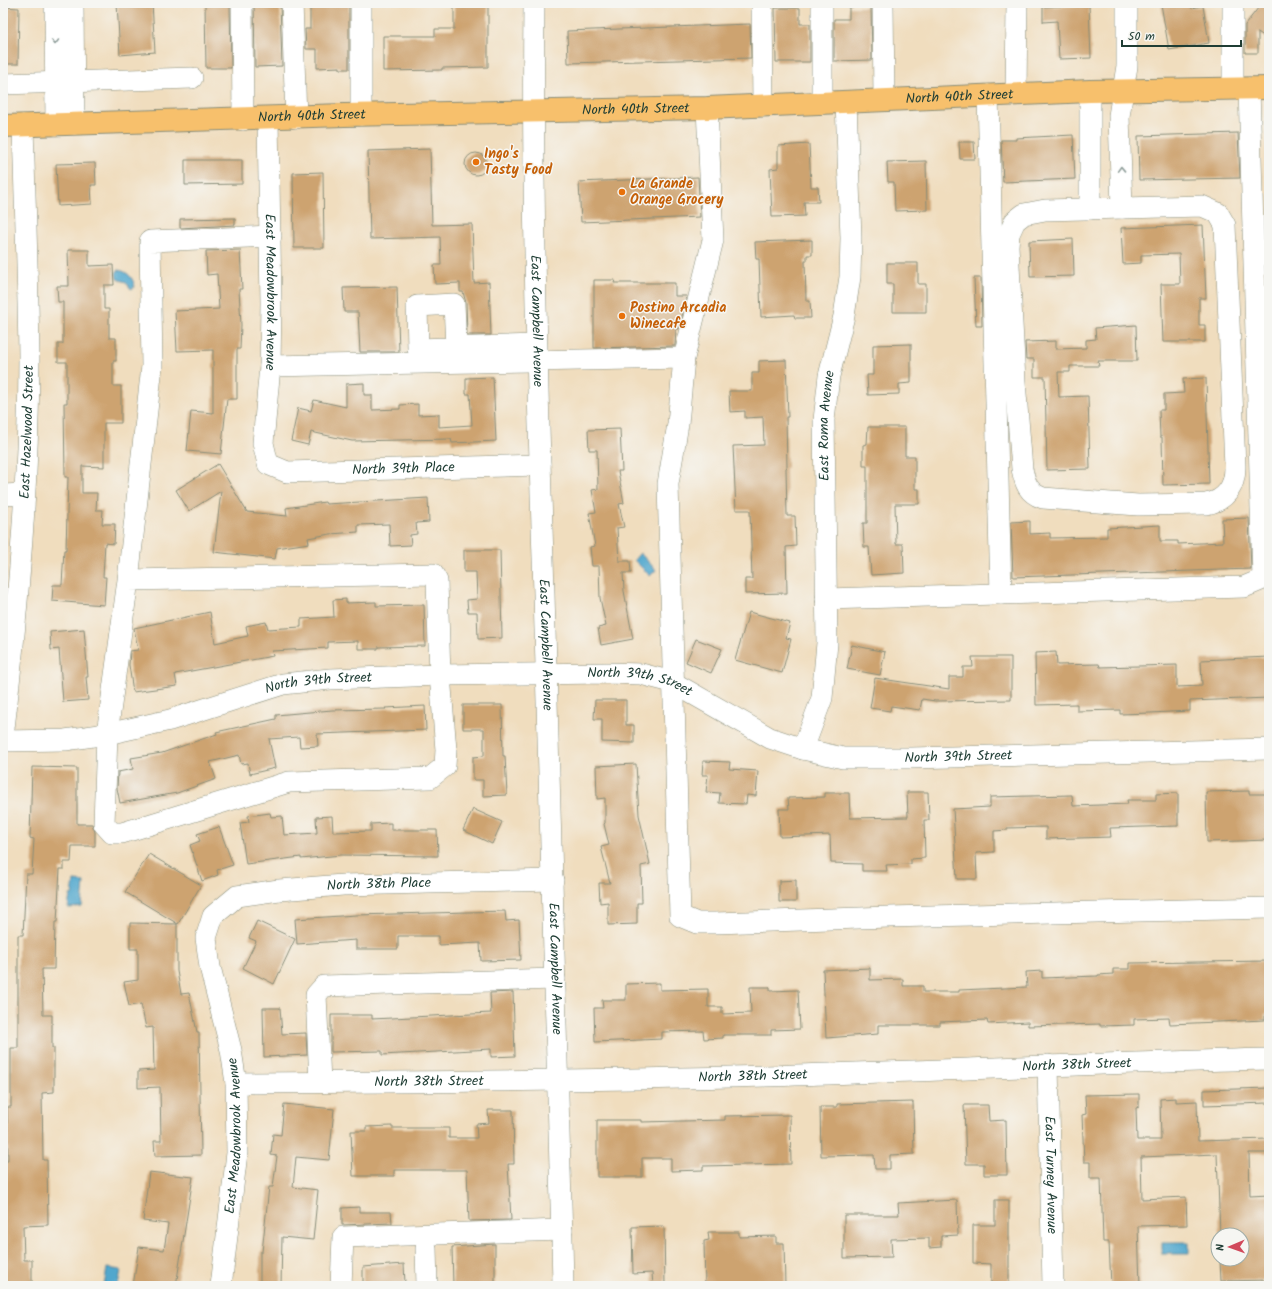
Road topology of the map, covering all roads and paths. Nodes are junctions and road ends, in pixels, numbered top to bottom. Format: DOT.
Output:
graph roads {
  1 [pos="55,3"];
  2 [pos="73,3"];
  3 [pos="242,3"];
  4 [pos="292,3"];
  5 [pos="361,3"];
  6 [pos="534,3"];
  7 [pos="762,3"];
  8 [pos="822,3"];
  9 [pos="883,3"];
  10 [pos="1017,3"];
  11 [pos="1128,3"];
  12 [pos="1233,3"];
  13 [pos="192,78"];
  14 [pos="64,83"];
  15 [pos="3,84"];
  16 [pos="1251,88"];
  17 [pos="1123,90"];
  18 [pos="1090,91"];
  19 [pos="1016,94"];
  20 [pos="988,95"];
  21 [pos="884,100"];
  22 [pos="846,102"];
  23 [pos="822,103"];
  24 [pos="763,106"];
  25 [pos="707,108"];
  26 [pos="533,112"];
  27 [pos="361,115"];
  28 [pos="296,118"];
  29 [pos="268,119"];
  30 [pos="243,120"];
  31 [pos="65,124"];
  32 [pos="13,125"];
  33 [pos="1119,140"];
  34 [pos="1090,141"];
  35 [pos="1122,208"];
  36 [pos="1090,209"];
  37 [pos="271,236"];
  38 [pos="456,347"];
  39 [pos="536,353"];
  40 [pos="684,358"];
  41 [pos="270,366"];
  42 [pos="268,464"];
  43 [pos="540,465"];
  44 [pos="24,494"];
  45 [pos="3,495"];
  46 [pos="128,580"];
  47 [pos="1001,594"];
  48 [pos="826,599"];
  49 [pos="546,672"];
  50 [pos="440,675"];
  51 [pos="672,682"];
  52 [pos="107,734"];
  53 [pos="3,737"];
  54 [pos="3,741"];
  55 [pos="803,749"];
  56 [pos="1269,749"];
  57 [pos="552,880"];
  58 [pos="1269,908"];
  59 [pos="213,916"];
  60 [pos="556,979"];
  61 [pos="1269,1059"];
  62 [pos="1048,1065"];
  63 [pos="559,1081"];
  64 [pos="320,1082"];
  65 [pos="236,1083"];
  66 [pos="562,1230"];
  67 [pos="426,1248"];
  68 [pos="221,1286"];
  69 [pos="341,1286"];
  70 [pos="427,1286"];
  71 [pos="563,1286"];
  72 [pos="1053,1286"];
  1 -- 14 [label="street, one-way"];
  2 -- 14 [label="street"];
  3 -- 30 [label="street"];
  4 -- 28 [label="street"];
  5 -- 27 [label="street"];
  6 -- 26 [label="street, East Campbell Avenue"];
  7 -- 24 [label="street"];
  8 -- 23 [label="street"];
  9 -- 21 [label="street"];
  10 -- 19 [label="street"];
  11 -- 17 [label="street"];
  12 -- 16 [label="street"];
  13 -- 14 [label="street"];
  14 -- 15 [label="street"];
  14 -- 31 [label="street"];
  16 -- 17 [label="main road, North 40th Street"];
  16 -- 47 [label="street"];
  17 -- 18 [label="main road, North 40th Street"];
  17 -- 33 [label="street"];
  18 -- 19 [label="main road, North 40th Street"];
  18 -- 34 [label="street"];
  19 -- 20 [label="main road, North 40th Street"];
  20 -- 21 [label="main road, North 40th Street"];
  20 -- 47 [label="street"];
  21 -- 22 [label="main road, North 40th Street"];
  22 -- 23 [label="main road, North 40th Street"];
  22 -- 48 [label="street, East Roma Avenue"];
  23 -- 24 [label="main road, North 40th Street"];
  24 -- 25 [label="main road, North 40th Street"];
  25 -- 26 [label="main road, North 40th Street"];
  25 -- 40 [label="street"];
  26 -- 27 [label="main road, North 40th Street"];
  26 -- 39 [label="street, East Campbell Avenue"];
  27 -- 28 [label="main road, North 40th Street"];
  28 -- 29 [label="main road, North 40th Street"];
  29 -- 30 [label="main road, North 40th Street"];
  29 -- 37 [label="street, East Meadowbrook Avenue"];
  30 -- 31 [label="main road, North 40th Street"];
  31 -- 32 [label="main road, North 40th Street"];
  32 -- 44 [label="street, East Hazelwood Street"];
  33 -- 34 [label="street"];
  35 -- 33 [label="street, one-way"];
  34 -- 36 [label="street"];
  35 -- 36 [label="street"];
  35 -- 36 [label="street"];
  37 -- 41 [label="street, East Meadowbrook Avenue"];
  37 -- 46 [label="street"];
  38 -- 39 [label="street"];
  39 -- 40 [label="street"];
  39 -- 41 [label="street"];
  39 -- 43 [label="street, East Campbell Avenue"];
  40 -- 51 [label="street"];
  41 -- 42 [label="street, East Meadowbrook Avenue"];
  42 -- 43 [label="street, North 39th Place"];
  43 -- 49 [label="street, East Campbell Avenue"];
  44 -- 45 [label="street"];
  44 -- 53 [label="street, East Hazelwood Street"];
  46 -- 50 [label="street"];
  46 -- 52 [label="street"];
  47 -- 48 [label="street"];
  48 -- 55 [label="street, East Roma Avenue"];
  49 -- 50 [label="street, North 39th Street"];
  49 -- 51 [label="street, North 39th Street"];
  49 -- 57 [label="street, East Campbell Avenue"];
  50 -- 52 [label="street, North 39th Street"];
  50 -- 52 [label="street"];
  51 -- 55 [label="street, North 39th Street"];
  51 -- 58 [label="street"];
  52 -- 54 [label="street, North 39th Street"];
  55 -- 56 [label="street, North 39th Street"];
  57 -- 59 [label="street, North 38th Place"];
  57 -- 60 [label="street, East Campbell Avenue"];
  59 -- 65 [label="street, East Meadowbrook Avenue"];
  60 -- 63 [label="street, East Campbell Avenue"];
  60 -- 64 [label="street"];
  61 -- 62 [label="street, North 38th Street"];
  62 -- 63 [label="street, North 38th Street"];
  62 -- 72 [label="street, East Turney Avenue"];
  63 -- 64 [label="street, North 38th Street"];
  63 -- 66 [label="street, East Campbell Avenue"];
  64 -- 65 [label="street, North 38th Street"];
  65 -- 68 [label="street, East Meadowbrook Avenue"];
  66 -- 69 [label="street"];
  66 -- 71 [label="street, East Campbell Avenue"];
  67 -- 70 [label="street"];
}
